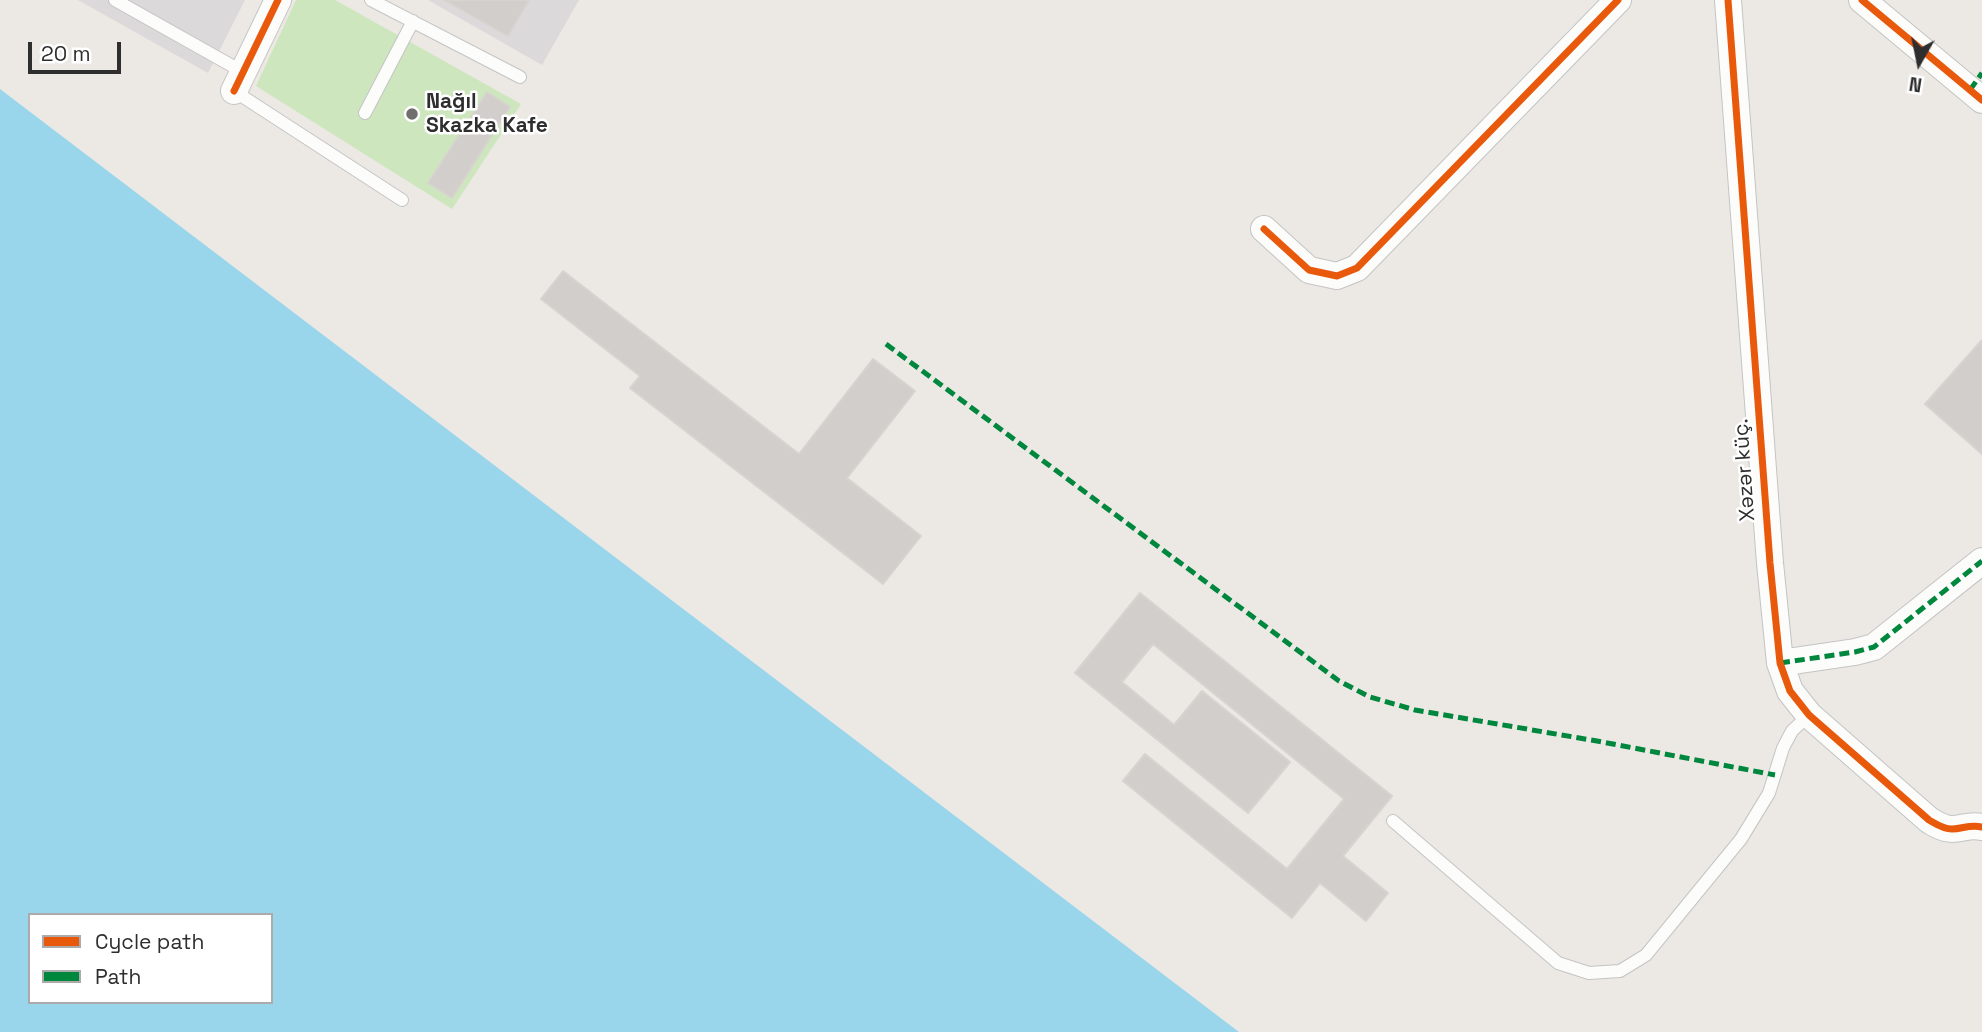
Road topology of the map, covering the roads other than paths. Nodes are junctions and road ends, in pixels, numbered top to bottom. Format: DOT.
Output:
graph roads {
  1 [pos="115,0"];
  2 [pos="278,0"];
  3 [pos="371,0"];
  4 [pos="1618,0"];
  5 [pos="1728,0"];
  6 [pos="1862,0"];
  7 [pos="412,21"];
  8 [pos="520,77"];
  9 [pos="238,81"];
  10 [pos="1978,88"];
  11 [pos="365,113"];
  12 [pos="402,200"];
  13 [pos="1264,229"];
  14 [pos="1981,567"];
  15 [pos="1780,663"];
  16 [pos="1809,715"];
  17 [pos="1394,821"];
  18 [pos="1982,827"];
  1 -- 9 [label="lane"];
  2 -- 9 [label="street"];
  3 -- 7 [label="lane"];
  4 -- 13 [label="street"];
  5 -- 15 [label="street, Xəzər küç."];
  6 -- 10 [label="street"];
  7 -- 8 [label="lane"];
  7 -- 11 [label="lane"];
  9 -- 12 [label="lane"];
  14 -- 15 [label="street"];
  15 -- 16 [label="street, Xəzər küç."];
  16 -- 17 [label="lane"];
  16 -- 18 [label="street, Xəzər küç."];
}
